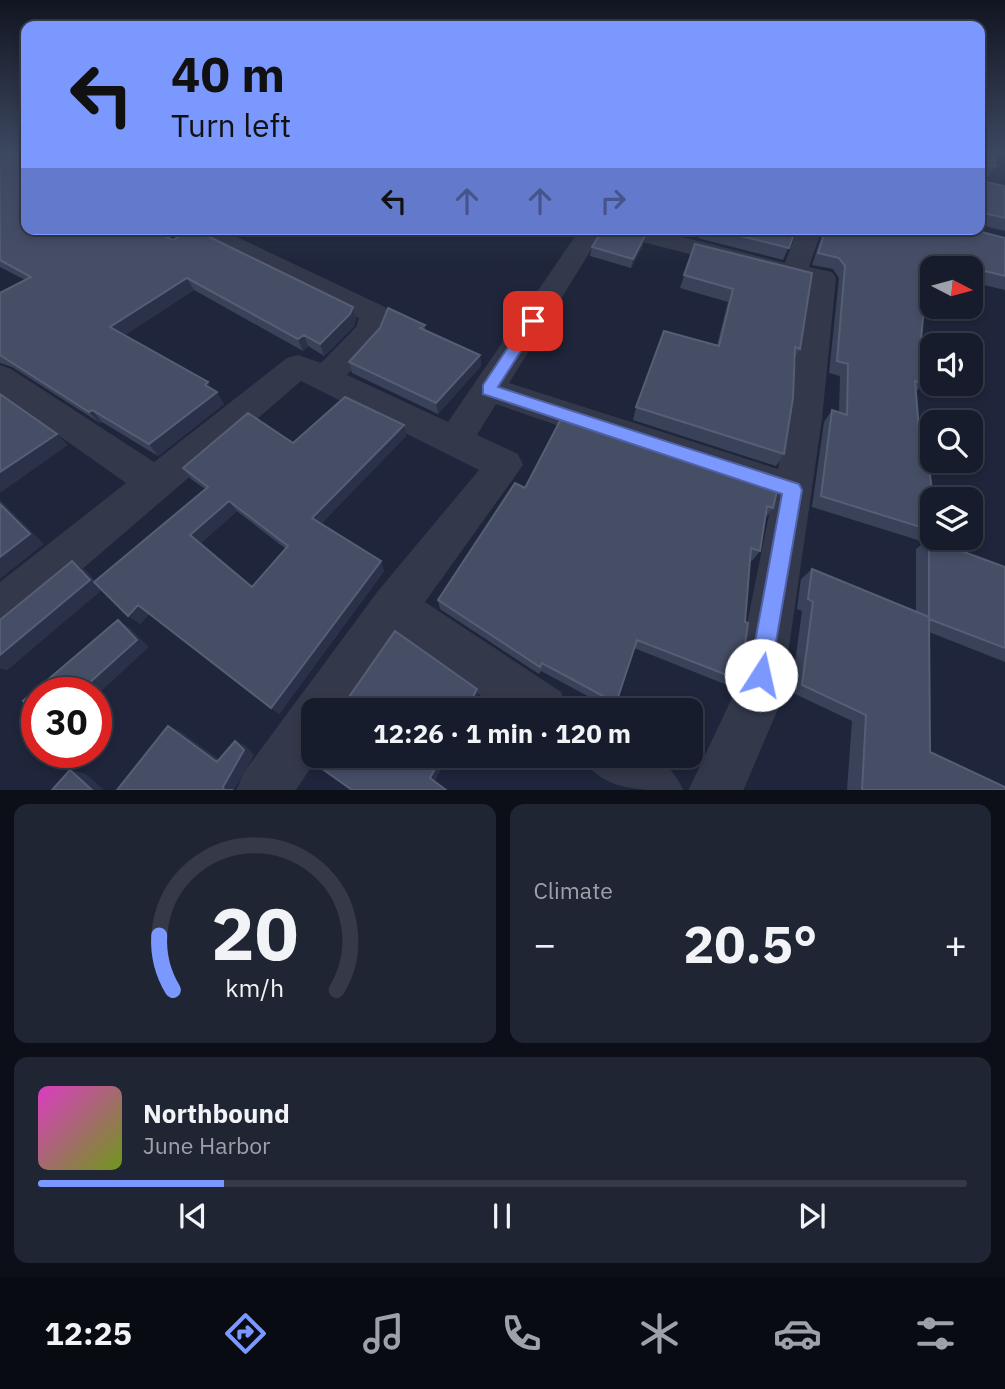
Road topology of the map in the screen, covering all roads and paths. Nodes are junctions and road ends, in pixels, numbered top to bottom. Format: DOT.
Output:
graph roads {
  1 [pos="212,235"];
  2 [pos="588,235"];
  3 [pos="644,235"];
  4 [pos="808,235"];
  5 [pos="794,273"];
  6 [pos="0,377"];
  7 [pos="325,379"];
  8 [pos="488,389"];
  9 [pos="454,441"];
  10 [pos="155,483"];
  11 [pos="792,490"];
  12 [pos="394,607"];
  13 [pos="0,610"];
  14 [pos="329,698"];
  15 [pos="526,698"];
  16 [pos="301,737"];
  17 [pos="625,768"];
  18 [pos="263,790"];
  19 [pos="657,790"];
  20 [pos="715,790"];
  1 -- 7 [label="street"];
  2 -- 8 [label="street"];
  3 -- 5 [label="street"];
  4 -- 5 [label="street"];
  5 -- 11 [label="street"];
  6 -- 10 [label="street"];
  7 -- 9 [label="street"];
  7 -- 10 [label="street"];
  8 -- 9 [label="street"];
  8 -- 11 [label="street"];
  9 -- 12 [label="street"];
  10 -- 13 [label="street"];
  11 -- 20 [label="street"];
  12 -- 14 [label="street"];
  12 -- 15 [label="street"];
  16 -- 18 [label="street"];
  17 -- 19 [label="street"];
}
